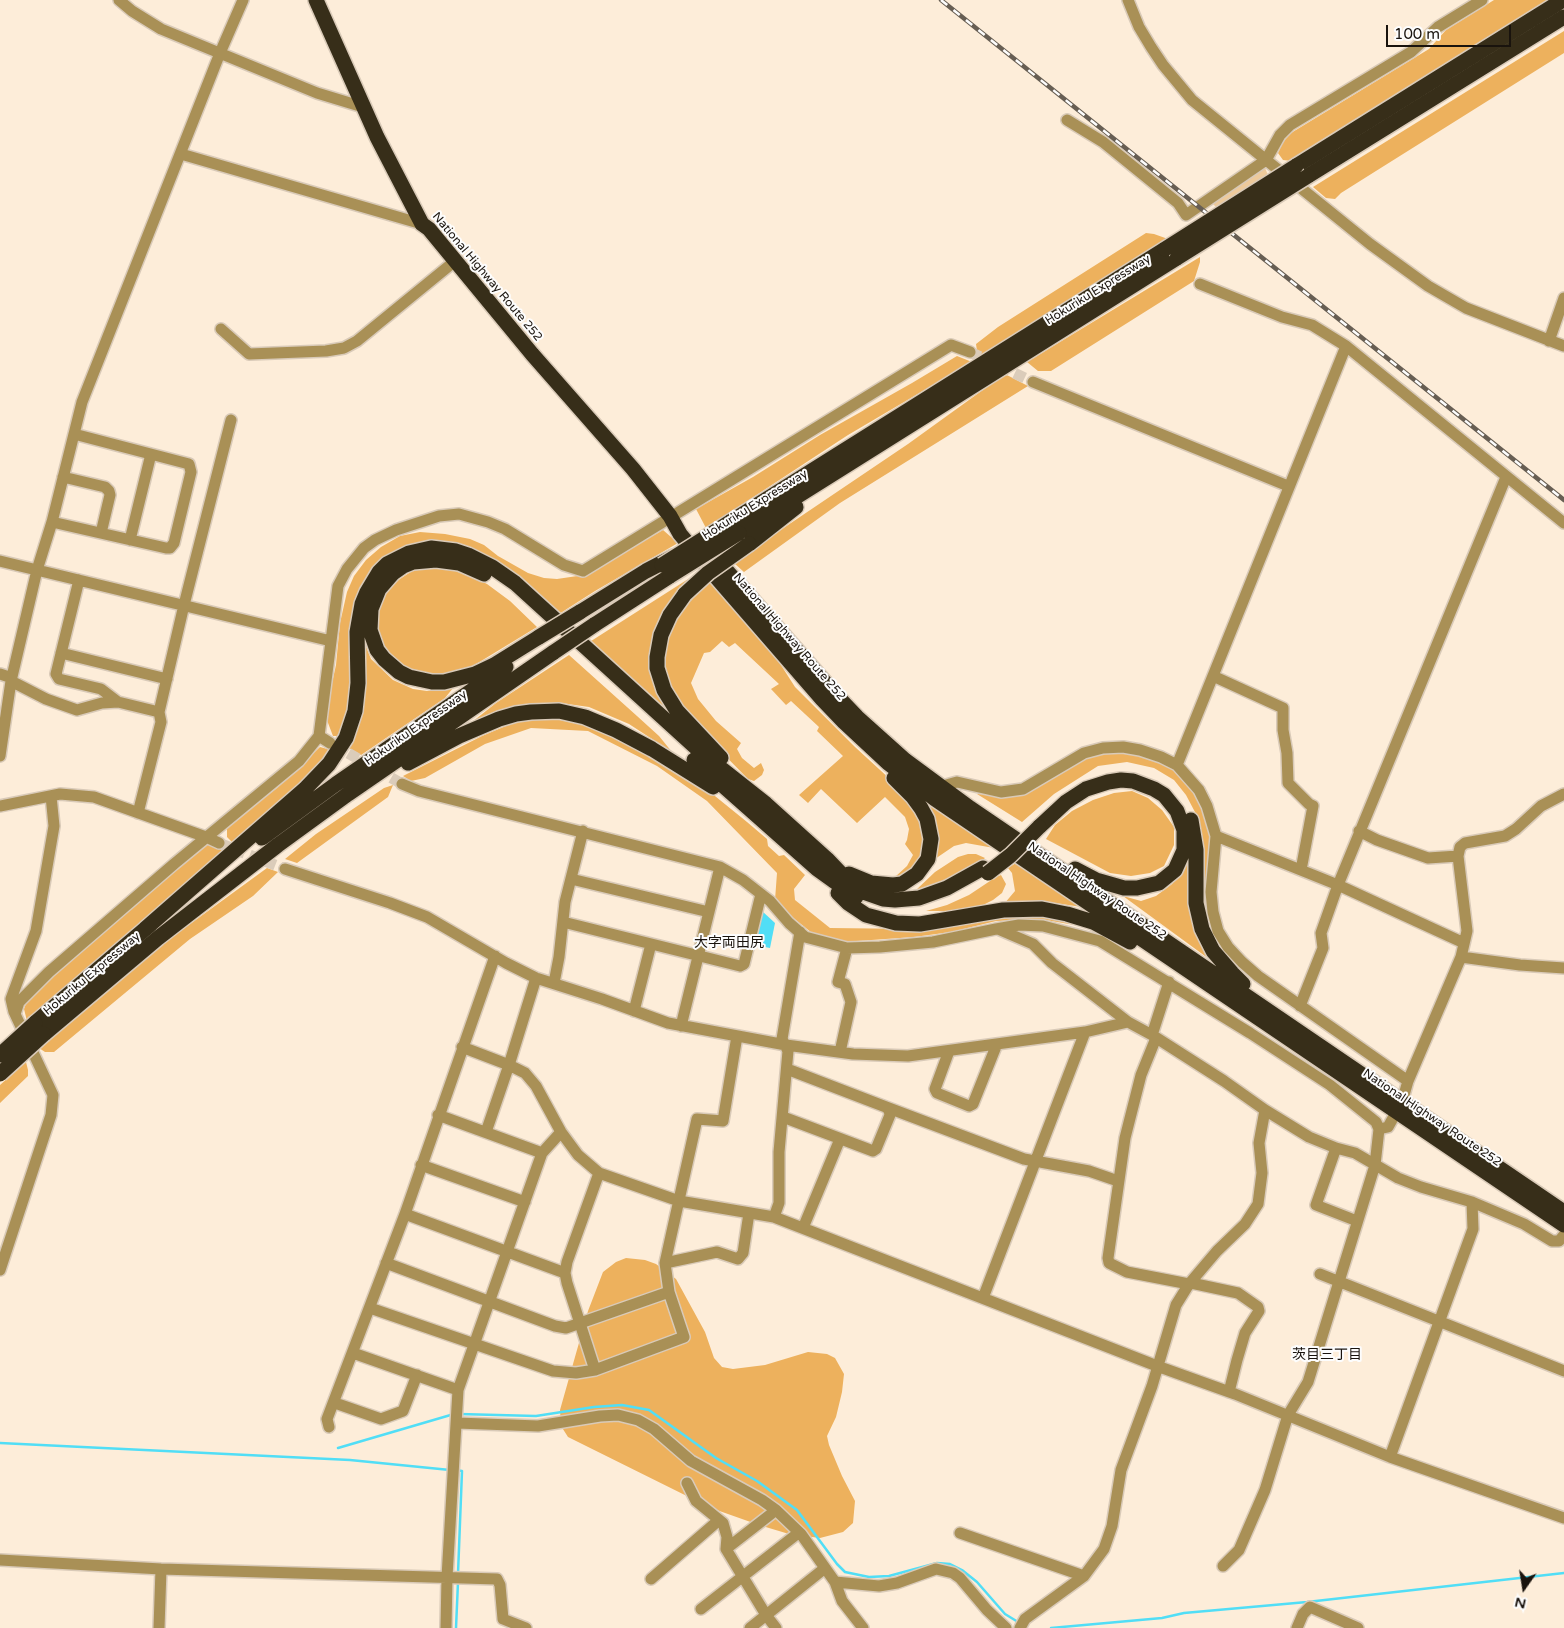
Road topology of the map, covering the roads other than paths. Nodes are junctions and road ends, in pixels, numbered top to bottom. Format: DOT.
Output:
graph roads {
  1 [pos="119,0"];
  2 [pos="243,0"];
  3 [pos="316,0"];
  4 [pos="1128,0"];
  5 [pos="1482,0"];
  6 [pos="1563,0"];
  7 [pos="1564,16"];
  8 [pos="220,53"];
  9 [pos="364,107"];
  10 [pos="1067,120"];
  11 [pos="181,154"];
  12 [pos="1266,160"];
  13 [pos="422,224"];
  14 [pos="454,261"];
  15 [pos="1200,284"];
  16 [pos="1564,298"];
  17 [pos="221,328"];
  18 [pos="1549,341"];
  19 [pos="1346,346"];
  20 [pos="1564,346"];
  21 [pos="970,352"];
  22 [pos="1033,382"];
  23 [pos="231,420"];
  24 [pos="74,434"];
  25 [pos="151,454"];
  26 [pos="63,477"];
  27 [pos="1506,477"];
  28 [pos="1288,486"];
  29 [pos="670,516"];
  30 [pos="52,522"];
  31 [pos="1564,523"];
  32 [pos="739,532"];
  33 [pos="100,533"];
  34 [pos="130,540"];
  35 [pos="0,561"];
  36 [pos="664,568"];
  37 [pos="37,570"];
  38 [pos="79,580"];
  39 [pos="184,605"];
  40 [pos="331,641"];
  41 [pos="545,644"];
  42 [pos="61,653"];
  43 [pos="784,656"];
  44 [pos="0,674"];
  45 [pos="1213,676"];
  46 [pos="12,679"];
  47 [pos="167,679"];
  48 [pos="118,702"];
  49 [pos="159,712"];
  50 [pos="319,736"];
  51 [pos="330,743"];
  52 [pos="0,756"];
  53 [pos="1177,765"];
  54 [pos="402,784"];
  55 [pos="940,787"];
  56 [pos="1564,794"];
  57 [pos="51,796"];
  58 [pos="0,806"];
  59 [pos="761,809"];
  60 [pos="138,813"];
  61 [pos="1035,825"];
  62 [pos="1359,831"];
  63 [pos="583,832"];
  64 [pos="1216,836"];
  65 [pos="206,837"];
  66 [pos="219,843"];
  67 [pos="1458,856"];
  68 [pos="822,864"];
  69 [pos="720,867"];
  70 [pos="285,869"];
  71 [pos="1302,870"];
  72 [pos="571,879"];
  73 [pos="1338,885"];
  74 [pos="220,890"];
  75 [pos="761,894"];
  76 [pos="709,912"];
  77 [pos="563,922"];
  78 [pos="996,928"];
  79 [pos="145,929"];
  80 [pos="800,932"];
  81 [pos="1464,943"];
  82 [pos="651,944"];
  83 [pos="847,948"];
  84 [pos="494,956"];
  85 [pos="698,956"];
  86 [pos="1461,957"];
  87 [pos="1564,968"];
  88 [pos="536,978"];
  89 [pos="1169,982"];
  90 [pos="554,983"];
  91 [pos="1234,1002"];
  92 [pos="1300,1006"];
  93 [pos="634,1011"];
  94 [pos="15,1014"];
  95 [pos="1128,1022"];
  96 [pos="681,1026"];
  97 [pos="39,1029"];
  98 [pos="1084,1032"];
  99 [pos="737,1036"];
  100 [pos="1154,1036"];
  101 [pos="997,1044"];
  102 [pos="786,1045"];
  103 [pos="462,1047"];
  104 [pos="949,1051"];
  105 [pos="840,1052"];
  106 [pos="1332,1053"];
  107 [pos="0,1055"];
  108 [pos="509,1065"];
  109 [pos="787,1069"];
  110 [pos="0,1074"];
  111 [pos="1408,1081"];
  112 [pos="886,1107"];
  113 [pos="1399,1107"];
  114 [pos="1265,1110"];
  115 [pos="438,1115"];
  116 [pos="782,1117"];
  117 [pos="1379,1129"];
  118 [pos="486,1132"];
  119 [pos="561,1132"];
  120 [pos="840,1139"];
  121 [pos="1336,1148"];
  122 [pos="542,1153"];
  123 [pos="1035,1162"];
  124 [pos="1375,1165"];
  125 [pos="421,1166"];
  126 [pos="600,1173"];
  127 [pos="1118,1182"];
  128 [pos="679,1201"];
  129 [pos="525,1202"];
  130 [pos="1472,1202"];
  131 [pos="1564,1212"];
  132 [pos="749,1213"];
  133 [pos="404,1214"];
  134 [pos="774,1217"];
  135 [pos="1357,1221"];
  136 [pos="1564,1225"];
  137 [pos="803,1228"];
  138 [pos="1564,1235"];
  139 [pos="507,1252"];
  140 [pos="386,1263"];
  141 [pos="665,1263"];
  142 [pos="0,1270"];
  143 [pos="565,1273"];
  144 [pos="1320,1274"];
  145 [pos="1340,1282"];
  146 [pos="1190,1284"];
  147 [pos="669,1292"];
  148 [pos="983,1298"];
  149 [pos="490,1300"];
  150 [pos="370,1308"];
  151 [pos="1439,1320"];
  152 [pos="580,1324"];
  153 [pos="474,1344"];
  154 [pos="353,1352"];
  155 [pos="1157,1366"];
  156 [pos="595,1370"];
  157 [pos="1564,1371"];
  158 [pos="417,1376"];
  159 [pos="458,1390"];
  160 [pos="1229,1392"];
  161 [pos="335,1403"];
  162 [pos="1288,1415"];
  163 [pos="457,1423"];
  164 [pos="329,1427"];
  165 [pos="1390,1457"];
  166 [pos="687,1483"];
  167 [pos="771,1514"];
  168 [pos="1564,1518"];
  169 [pos="719,1520"];
  170 [pos="960,1533"];
  171 [pos="800,1534"];
  172 [pos="726,1549"];
  173 [pos="0,1560"];
  174 [pos="1223,1566"];
  175 [pos="825,1568"];
  176 [pos="160,1569"];
  177 [pos="742,1576"];
  178 [pos="1084,1576"];
  179 [pos="447,1577"];
  180 [pos="651,1579"];
  181 [pos="835,1582"];
  182 [pos="701,1609"];
  183 [pos="766,1615"];
  184 [pos="503,1624"];
  185 [pos="158,1628"];
  186 [pos="446,1628"];
  187 [pos="526,1628"];
  188 [pos="750,1628"];
  189 [pos="776,1628"];
  190 [pos="863,1628"];
  191 [pos="1006,1628"];
  192 [pos="1020,1628"];
  193 [pos="1297,1628"];
  194 [pos="1358,1628"];
  1 -- 8 [label="street"];
  2 -- 8 [label="street"];
  3 -- 9 [label="highway, National Highway Route 252"];
  4 -- 12 [label="street"];
  5 -- 12 [label="street"];
  6 -- 32 [label="highway, Hokuriku Expressway, bridge"];
  7 -- 32 [label="highway, Hokuriku Expressway, bridge"];
  8 -- 9 [label="street"];
  8 -- 11 [label="street"];
  9 -- 13 [label="highway, National Highway Route 252"];
  10 -- 12 [label="street"];
  11 -- 13 [label="street"];
  11 -- 24 [label="street"];
  12 -- 18 [label="street"];
  13 -- 14 [label="highway, National Highway Route 252"];
  14 -- 17 [label="street"];
  14 -- 29 [label="highway, National Highway Route 252"];
  15 -- 19 [label="street"];
  16 -- 18 [label="street"];
  18 -- 20 [label="street"];
  19 -- 27 [label="street"];
  19 -- 28 [label="street"];
  21 -- 29 [label="street"];
  22 -- 28 [label="street"];
  23 -- 39 [label="street"];
  24 -- 25 [label="street"];
  24 -- 26 [label="street"];
  25 -- 34 [label="street"];
  25 -- 34 [label="street"];
  26 -- 30 [label="street"];
  26 -- 33 [label="street"];
  27 -- 31 [label="street"];
  27 -- 62 [label="street"];
  28 -- 45 [label="street"];
  29 -- 40 [label="street"];
  29 -- 43 [label="highway, National Highway Route 252"];
  29 -- 55 [label="highway, National Highway Route 252"];
  30 -- 33 [label="street"];
  30 -- 37 [label="street"];
  32 -- 36 [label="highway, Hokuriku Expressway, bridge"];
  32 -- 36 [label="highway, Hokuriku Expressway, bridge"];
  32 -- 59 [label="highway, bridge"];
  33 -- 34 [label="street"];
  35 -- 37 [label="street"];
  36 -- 41 [label="highway, Hokuriku Expressway, bridge"];
  37 -- 38 [label="street"];
  37 -- 46 [label="street"];
  38 -- 39 [label="street"];
  38 -- 42 [label="street"];
  39 -- 40 [label="street"];
  39 -- 47 [label="street"];
  40 -- 50 [label="street"];
  41 -- 59 [label="highway"];
  41 -- 74 [label="highway, Hokuriku Expressway"];
  41 -- 79 [label="highway, Hokuriku Expressway"];
  42 -- 47 [label="street"];
  42 -- 48 [label="street"];
  43 -- 68 [label="highway"];
  43 -- 91 [label="highway, National Highway Route 252"];
  44 -- 46 [label="street"];
  45 -- 53 [label="street"];
  45 -- 71 [label="street"];
  46 -- 48 [label="street"];
  46 -- 52 [label="street"];
  47 -- 49 [label="street"];
  48 -- 49 [label="street"];
  49 -- 60 [label="street"];
  50 -- 51 [label="street"];
  50 -- 65 [label="street"];
  53 -- 55 [label="street"];
  53 -- 64 [label="street"];
  54 -- 63 [label="street"];
  55 -- 61 [label="highway"];
  55 -- 106 [label="highway, National Highway Route 252"];
  56 -- 67 [label="street"];
  57 -- 58 [label="street"];
  57 -- 60 [label="street"];
  57 -- 94 [label="street"];
  59 -- 68 [label="highway"];
  59 -- 74 [label="highway"];
  59 -- 79 [label="highway"];
  60 -- 65 [label="street"];
  61 -- 68 [label="highway, bridge"];
  61 -- 106 [label="highway"];
  62 -- 67 [label="street"];
  62 -- 73 [label="street"];
  63 -- 69 [label="street"];
  63 -- 72 [label="street"];
  64 -- 71 [label="street"];
  64 -- 92 [label="street"];
  65 -- 66 [label="street"];
  65 -- 94 [label="street"];
  67 -- 81 [label="street"];
  68 -- 91 [label="highway"];
  69 -- 75 [label="street"];
  69 -- 76 [label="street"];
  70 -- 84 [label="street"];
  71 -- 73 [label="street"];
  72 -- 76 [label="street"];
  72 -- 77 [label="street"];
  73 -- 81 [label="street"];
  73 -- 92 [label="street"];
  74 -- 97 [label="highway, Hokuriku Expressway"];
  75 -- 80 [label="street"];
  75 -- 85 [label="street"];
  76 -- 85 [label="street"];
  77 -- 82 [label="street"];
  77 -- 90 [label="street"];
  78 -- 83 [label="street"];
  78 -- 89 [label="street"];
  78 -- 95 [label="street"];
  79 -- 97 [label="highway, Hokuriku Expressway"];
  80 -- 83 [label="street"];
  80 -- 102 [label="street"];
  81 -- 86 [label="street"];
  82 -- 85 [label="street"];
  82 -- 93 [label="street"];
  83 -- 105 [label="street"];
  84 -- 88 [label="street"];
  84 -- 103 [label="street"];
  85 -- 96 [label="street"];
  86 -- 87 [label="street"];
  86 -- 111 [label="street"];
  88 -- 90 [label="street"];
  88 -- 108 [label="street"];
  89 -- 100 [label="street"];
  89 -- 117 [label="street"];
  90 -- 93 [label="street"];
  91 -- 113 [label="highway, National Highway Route 252"];
  92 -- 111 [label="street"];
  93 -- 96 [label="street"];
  94 -- 142 [label="street"];
  95 -- 98 [label="street"];
  95 -- 100 [label="street"];
  96 -- 99 [label="street"];
  97 -- 107 [label="highway, Hokuriku Expressway, bridge"];
  97 -- 110 [label="highway, Hokuriku Expressway, bridge"];
  98 -- 101 [label="street"];
  98 -- 123 [label="street"];
  99 -- 102 [label="street"];
  99 -- 128 [label="street"];
  100 -- 114 [label="street"];
  100 -- 127 [label="street"];
  101 -- 104 [label="street"];
  101 -- 104 [label="street"];
  102 -- 105 [label="street"];
  102 -- 109 [label="street"];
  103 -- 108 [label="street"];
  103 -- 115 [label="street"];
  104 -- 105 [label="street"];
  106 -- 113 [label="highway, National Highway Route 252"];
  108 -- 118 [label="street"];
  108 -- 119 [label="street"];
  109 -- 112 [label="street"];
  109 -- 116 [label="street"];
  111 -- 113 [label="street"];
  112 -- 120 [label="street"];
  112 -- 123 [label="street"];
  113 -- 117 [label="street"];
  113 -- 131 [label="highway, National Highway Route 252"];
  113 -- 136 [label="highway, National Highway Route 252"];
  114 -- 121 [label="street"];
  114 -- 146 [label="street"];
  115 -- 118 [label="street"];
  115 -- 125 [label="street"];
  116 -- 120 [label="street"];
  116 -- 134 [label="street"];
  117 -- 124 [label="street"];
  118 -- 122 [label="street"];
  119 -- 122 [label="street"];
  119 -- 126 [label="street"];
  120 -- 137 [label="street"];
  121 -- 124 [label="street"];
  121 -- 135 [label="street"];
  122 -- 129 [label="street"];
  123 -- 127 [label="street"];
  123 -- 148 [label="street"];
  124 -- 130 [label="street"];
  124 -- 135 [label="street"];
  125 -- 129 [label="street"];
  125 -- 133 [label="street"];
  126 -- 128 [label="street"];
  126 -- 143 [label="street"];
  127 -- 146 [label="street"];
  128 -- 132 [label="street"];
  128 -- 141 [label="street"];
  129 -- 139 [label="street"];
  130 -- 138 [label="street"];
  130 -- 151 [label="street"];
  132 -- 134 [label="street"];
  132 -- 141 [label="street"];
  133 -- 139 [label="street"];
  133 -- 140 [label="street"];
  134 -- 137 [label="street"];
  135 -- 145 [label="street"];
  137 -- 148 [label="street"];
  139 -- 143 [label="street"];
  139 -- 149 [label="street"];
  140 -- 149 [label="street"];
  140 -- 150 [label="street"];
  141 -- 147 [label="street"];
  143 -- 152 [label="street"];
  144 -- 145 [label="street"];
  145 -- 151 [label="street"];
  145 -- 162 [label="street"];
  146 -- 155 [label="street"];
  146 -- 160 [label="street"];
  147 -- 152 [label="street"];
  147 -- 156 [label="street"];
  148 -- 155 [label="street"];
  149 -- 152 [label="street"];
  149 -- 153 [label="street"];
  150 -- 153 [label="street"];
  150 -- 154 [label="street"];
  151 -- 157 [label="street"];
  151 -- 165 [label="street"];
  152 -- 156 [label="street"];
  153 -- 156 [label="street"];
  153 -- 159 [label="street"];
  154 -- 158 [label="street"];
  154 -- 161 [label="street"];
  155 -- 160 [label="street"];
  155 -- 178 [label="street"];
  158 -- 159 [label="street"];
  158 -- 161 [label="street"];
  159 -- 163 [label="street"];
  160 -- 162 [label="street"];
  161 -- 164 [label="street"];
  162 -- 165 [label="street"];
  162 -- 174 [label="street"];
  163 -- 171 [label="street"];
  163 -- 179 [label="street"];
  165 -- 168 [label="street"];
  166 -- 169 [label="street"];
  167 -- 172 [label="street"];
  169 -- 172 [label="street"];
  169 -- 180 [label="street"];
  170 -- 178 [label="street"];
  171 -- 175 [label="street"];
  171 -- 177 [label="street"];
  172 -- 177 [label="street"];
  173 -- 176 [label="street"];
  175 -- 181 [label="street"];
  175 -- 183 [label="street"];
  176 -- 179 [label="street"];
  176 -- 185 [label="street"];
  177 -- 182 [label="street"];
  177 -- 183 [label="street"];
  178 -- 192 [label="street"];
  179 -- 184 [label="street"];
  179 -- 186 [label="street"];
  181 -- 190 [label="street"];
  181 -- 191 [label="street"];
  183 -- 188 [label="street"];
  183 -- 189 [label="street"];
  184 -- 187 [label="street"];
  193 -- 194 [label="street"];
}
